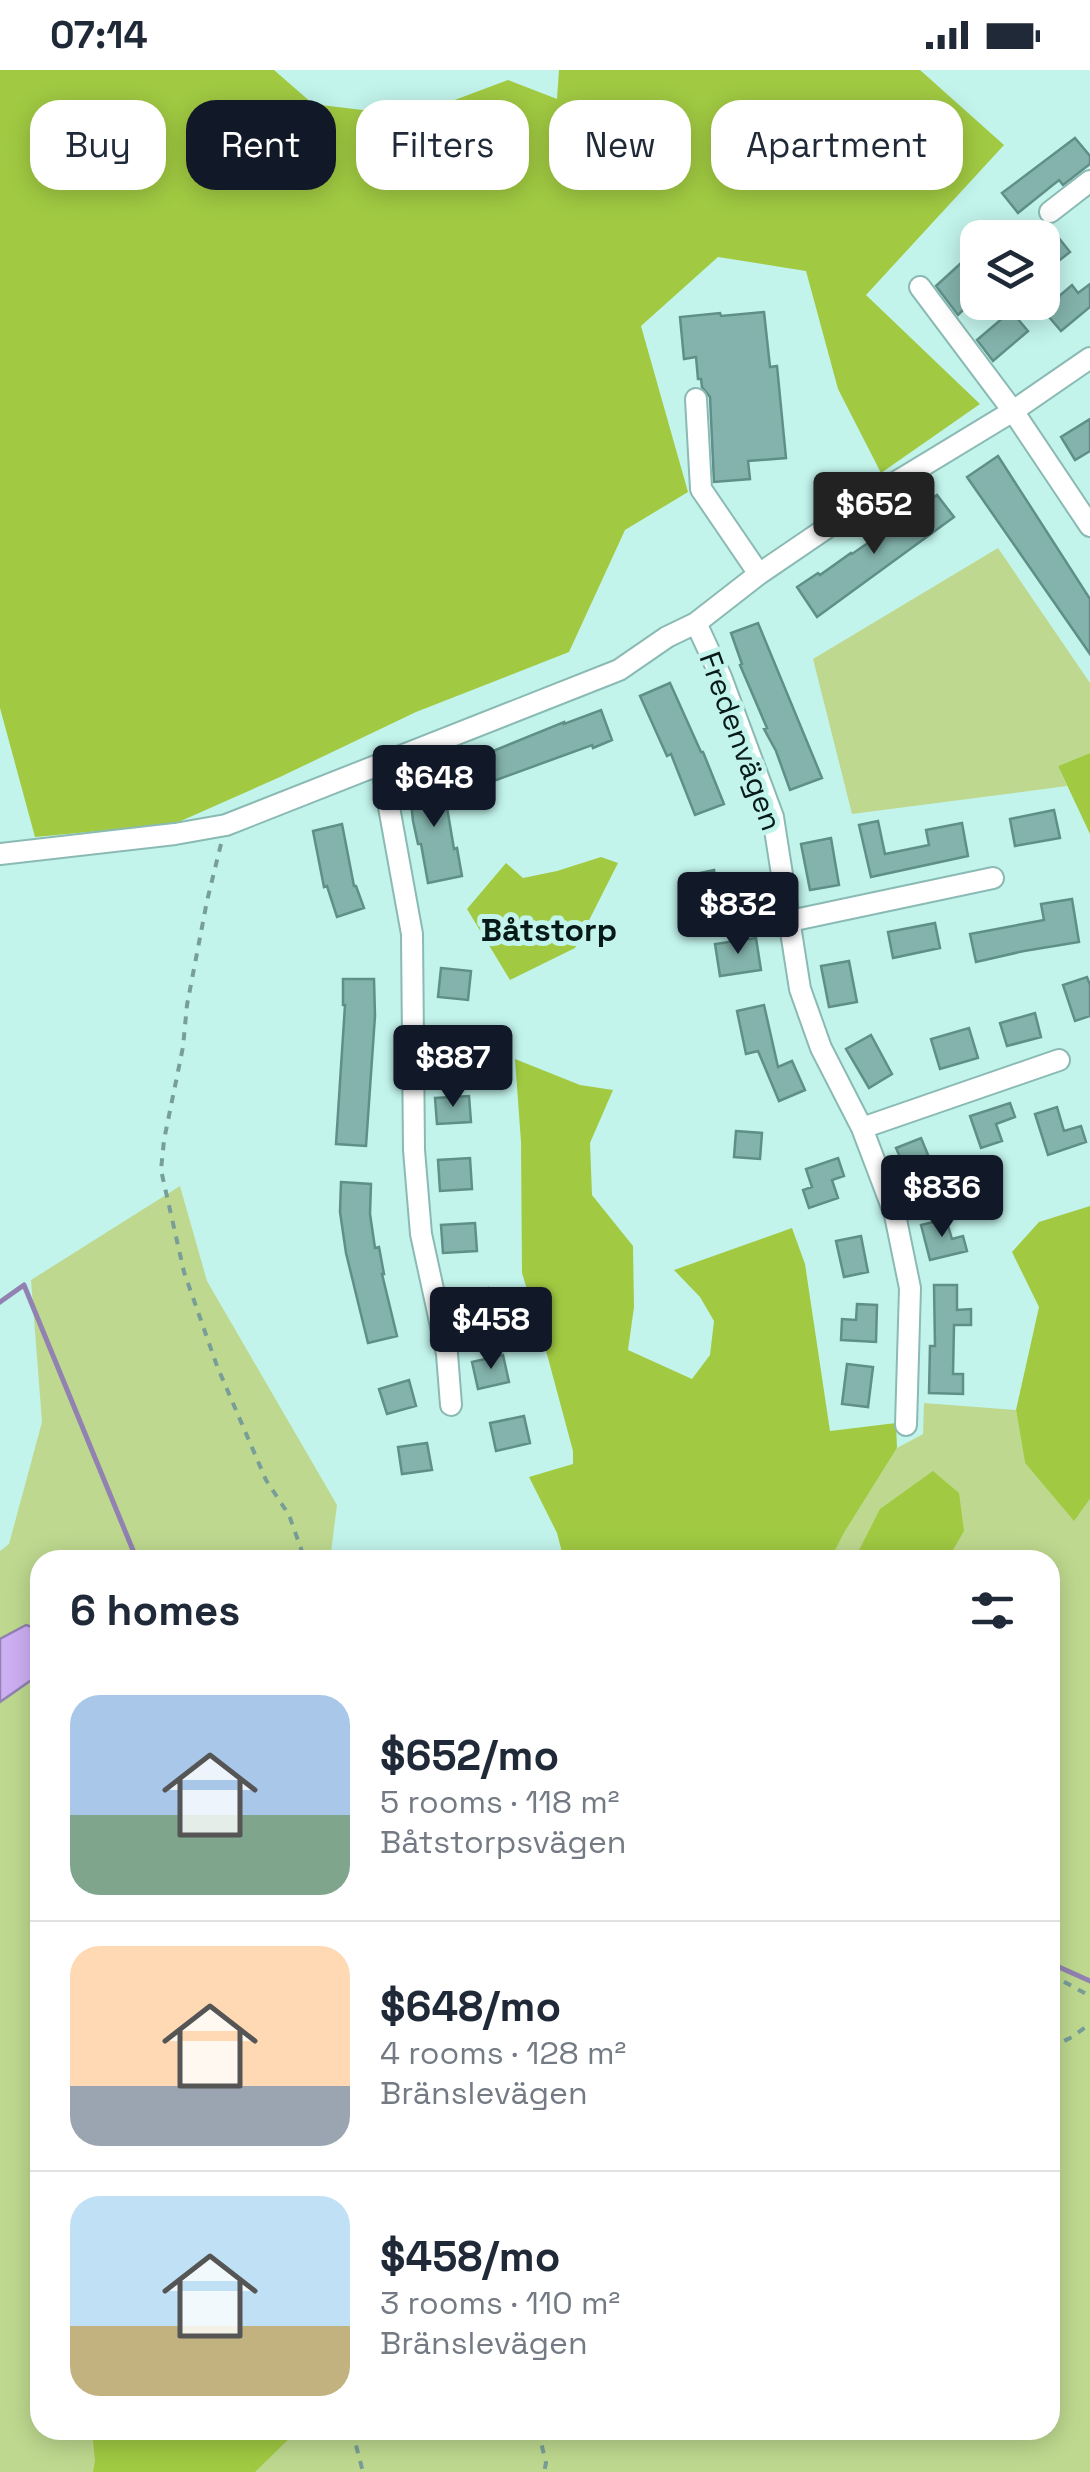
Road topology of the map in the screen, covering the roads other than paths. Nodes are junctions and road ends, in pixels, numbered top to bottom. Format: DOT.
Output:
graph roads {
  1 [pos="1090,181"];
  2 [pos="1050,212"];
  3 [pos="920,287"];
  4 [pos="1090,358"];
  5 [pos="696,399"];
  6 [pos="1013,411"];
  7 [pos="1090,526"];
  8 [pos="758,574"];
  9 [pos="696,623"];
  10 [pos="382,764"];
  11 [pos="0,854"];
  12 [pos="993,878"];
  13 [pos="790,921"];
  14 [pos="1059,1060"];
  15 [pos="862,1128"];
  16 [pos="451,1405"];
  17 [pos="906,1425"];
  1 -- 2 [label="street"];
  3 -- 6 [label="street"];
  4 -- 6 [label="street"];
  5 -- 8 [label="street"];
  6 -- 7 [label="street"];
  6 -- 8 [label="street"];
  8 -- 9 [label="street"];
  9 -- 10 [label="street"];
  9 -- 13 [label="street, Fredenvägen"];
  10 -- 11 [label="street"];
  10 -- 16 [label="street"];
  12 -- 13 [label="street"];
  13 -- 15 [label="street, Fredenvägen"];
  14 -- 15 [label="street"];
  15 -- 17 [label="street, Fredenvägen"];
}
